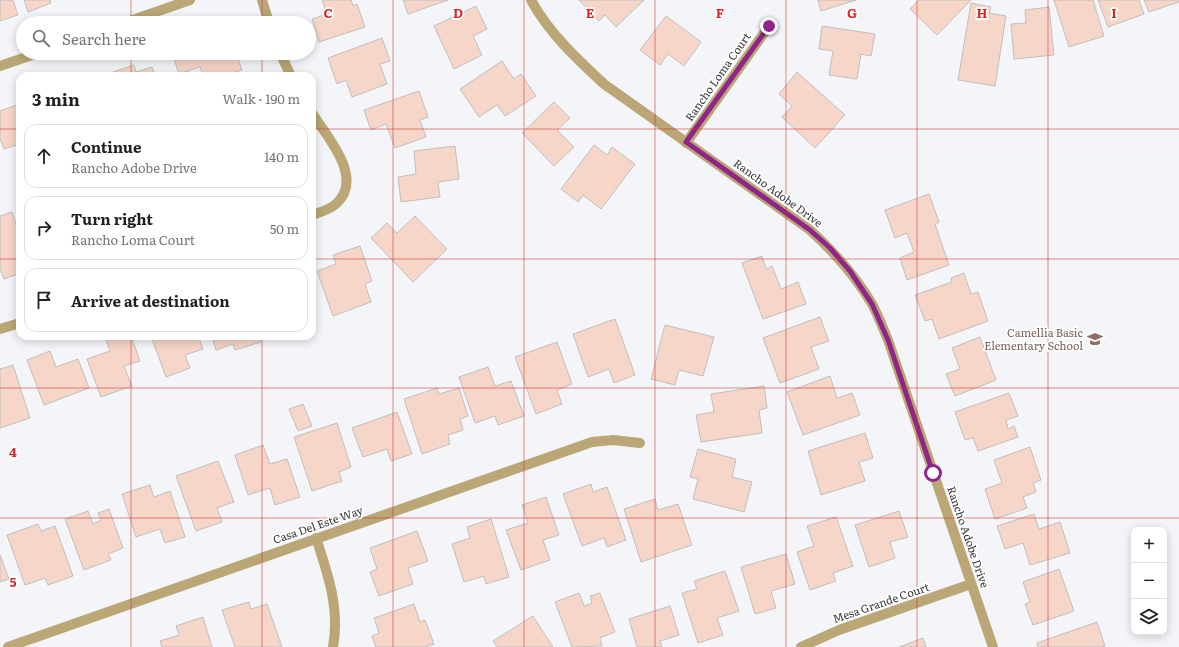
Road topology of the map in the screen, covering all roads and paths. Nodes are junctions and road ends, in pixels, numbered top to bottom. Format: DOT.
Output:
graph roads {
  1 [pos="190,0"];
  2 [pos="262,0"];
  3 [pos="531,0"];
  4 [pos="144,16"];
  5 [pos="268,16"];
  6 [pos="769,26"];
  7 [pos="18,60"];
  8 [pos="283,60"];
  9 [pos="0,66"];
  10 [pos="289,72"];
  11 [pos="316,119"];
  12 [pos="686,142"];
  13 [pos="316,214"];
  14 [pos="16,324"];
  15 [pos="0,329"];
  16 [pos="640,443"];
  17 [pos="316,538"];
  18 [pos="971,584"];
  19 [pos="8,647"];
  20 [pos="333,647"];
  21 [pos="801,647"];
  22 [pos="992,647"];
  1 -- 4 [label="street"];
  2 -- 5 [label="street"];
  3 -- 12 [label="street, Rancho Adobe Drive"];
  6 -- 12 [label="street, Rancho Loma Court"];
  7 -- 9 [label="street"];
  8 -- 10 [label="street"];
  11 -- 13 [label="street"];
  12 -- 18 [label="street, Rancho Adobe Drive"];
  14 -- 15 [label="street"];
  16 -- 17 [label="street, Casa Del Este Way"];
  17 -- 19 [label="street, Casa Del Este Way"];
  17 -- 20 [label="street"];
  18 -- 21 [label="street, Mesa Grande Court"];
  18 -- 22 [label="street, Rancho Adobe Drive"];
}
